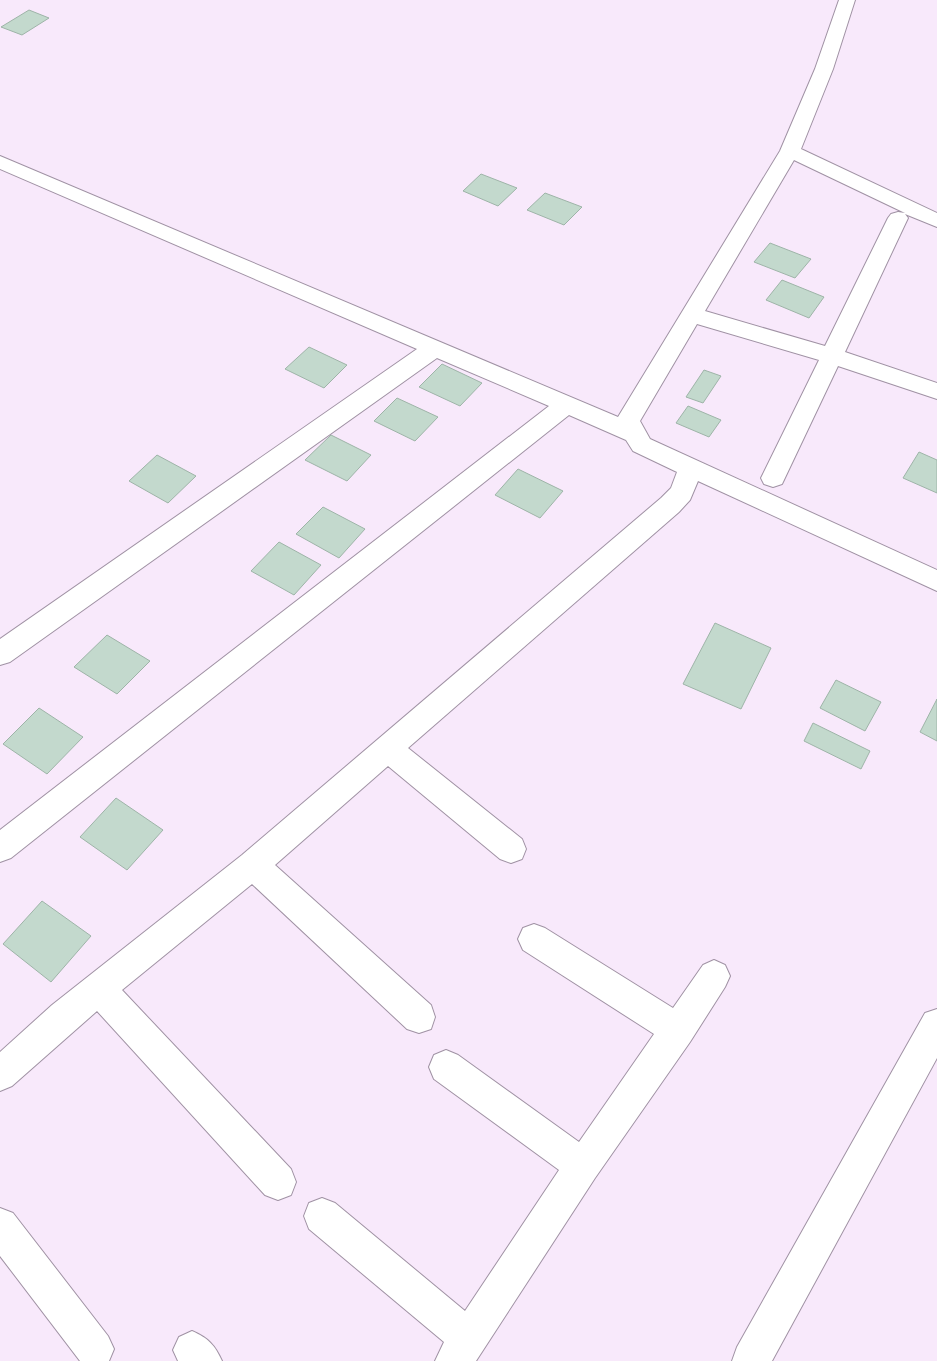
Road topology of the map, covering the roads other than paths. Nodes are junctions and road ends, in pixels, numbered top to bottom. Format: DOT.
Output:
graph roads {
  1 [pos="847,0"];
  2 [pos="790,151"];
  3 [pos="0,162"];
  4 [pos="898,218"];
  5 [pos="937,221"];
  6 [pos="692,314"];
  7 [pos="435,348"];
  8 [pos="832,356"];
  9 [pos="937,391"];
  10 [pos="566,405"];
  11 [pos="635,434"];
  12 [pos="691,468"];
  13 [pos="773,478"];
  14 [pos="937,581"];
  15 [pos="0,654"];
  16 [pos="388,749"];
  17 [pos="0,848"];
  18 [pos="511,849"];
  19 [pos="253,865"];
  20 [pos="534,938"];
  21 [pos="714,976"];
  22 [pos="99,990"];
  23 [pos="419,1017"];
  24 [pos="937,1026"];
  25 [pos="678,1030"];
  26 [pos="446,1067"];
  27 [pos="0,1074"];
  28 [pos="583,1166"];
  29 [pos="278,1182"];
  30 [pos="322,1216"];
  31 [pos="0,1226"];
  32 [pos="95,1349"];
  33 [pos="461,1349"];
  34 [pos="750,1361"];
  1 -- 2 [label="street"];
  2 -- 5 [label="street"];
  2 -- 6 [label="street"];
  3 -- 7 [label="street"];
  4 -- 8 [label="street"];
  6 -- 8 [label="street"];
  6 -- 11 [label="street"];
  7 -- 10 [label="street"];
  7 -- 15 [label="street"];
  8 -- 9 [label="street"];
  8 -- 13 [label="street"];
  10 -- 11 [label="street"];
  10 -- 17 [label="street"];
  11 -- 12 [label="street"];
  12 -- 14 [label="street"];
  12 -- 16 [label="street"];
  16 -- 18 [label="street"];
  16 -- 19 [label="street"];
  19 -- 22 [label="street"];
  19 -- 23 [label="street"];
  20 -- 25 [label="street"];
  21 -- 25 [label="street"];
  22 -- 27 [label="street"];
  22 -- 29 [label="street"];
  24 -- 34 [label="street"];
  25 -- 28 [label="street"];
  26 -- 28 [label="street"];
  28 -- 33 [label="street"];
  30 -- 33 [label="street"];
  31 -- 32 [label="street"];
}
